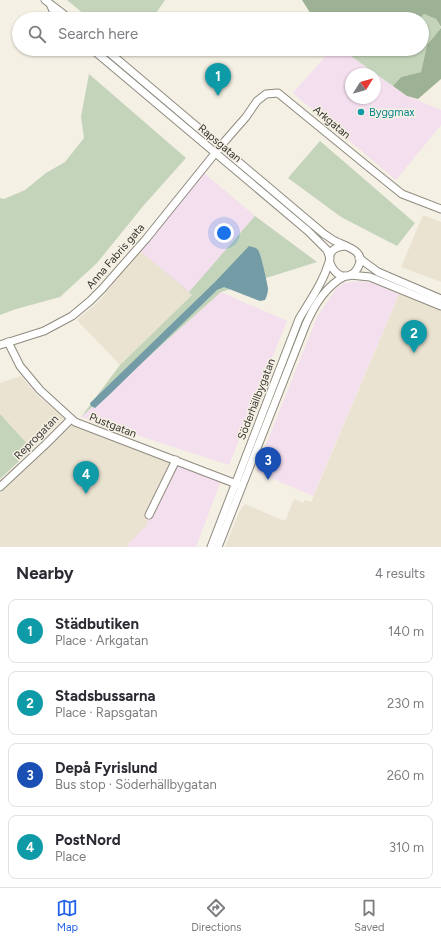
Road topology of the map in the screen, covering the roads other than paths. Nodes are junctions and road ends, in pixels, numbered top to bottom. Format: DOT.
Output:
graph roads {
  1 [pos="45,0"];
  2 [pos="51,6"];
  3 [pos="54,12"];
  4 [pos="60,12"];
  5 [pos="100,56"];
  6 [pos="113,56"];
  7 [pos="220,146"];
  8 [pos="215,153"];
  9 [pos="441,209"];
  10 [pos="346,246"];
  11 [pos="359,258"];
  12 [pos="330,260"];
  13 [pos="348,275"];
  14 [pos="441,298"];
  15 [pos="441,306"];
  16 [pos="8,342"];
  17 [pos="0,345"];
  18 [pos="71,419"];
  19 [pos="176,460"];
  20 [pos="238,484"];
  21 [pos="0,487"];
  22 [pos="149,514"];
  23 [pos="211,547"];
  24 [pos="218,547"];
  1 -- 2 [label="street"];
  2 -- 3 [label="street"];
  2 -- 4 [label="street"];
  5 -- 8 [label="street, Rapsgatan"];
  6 -- 7 [label="street, Rapsgatan"];
  7 -- 8 [label="street, Anna Fabris gata"];
  7 -- 9 [label="street, Arkgatan"];
  7 -- 10 [label="street, Rapsgatan"];
  8 -- 12 [label="street, Rapsgatan"];
  8 -- 16 [label="street, Anna Fabris gata"];
  10 -- 11 [label="street"];
  10 -- 12 [label="street"];
  11 -- 13 [label="street"];
  11 -- 14 [label="street"];
  12 -- 13 [label="street"];
  12 -- 20 [label="street, Söderhällbygatan"];
  13 -- 15 [label="street"];
  13 -- 20 [label="street, Söderhällbygatan"];
  16 -- 17 [label="street, Anna Fabris gata"];
  16 -- 18 [label="street, Pustgatan"];
  18 -- 19 [label="street, Pustgatan"];
  18 -- 21 [label="street, Reprogatan"];
  19 -- 20 [label="street, Pustgatan"];
  19 -- 22 [label="street"];
  20 -- 23 [label="street, Söderhällbygatan"];
  20 -- 24 [label="street, Söderhällbygatan"];
}
